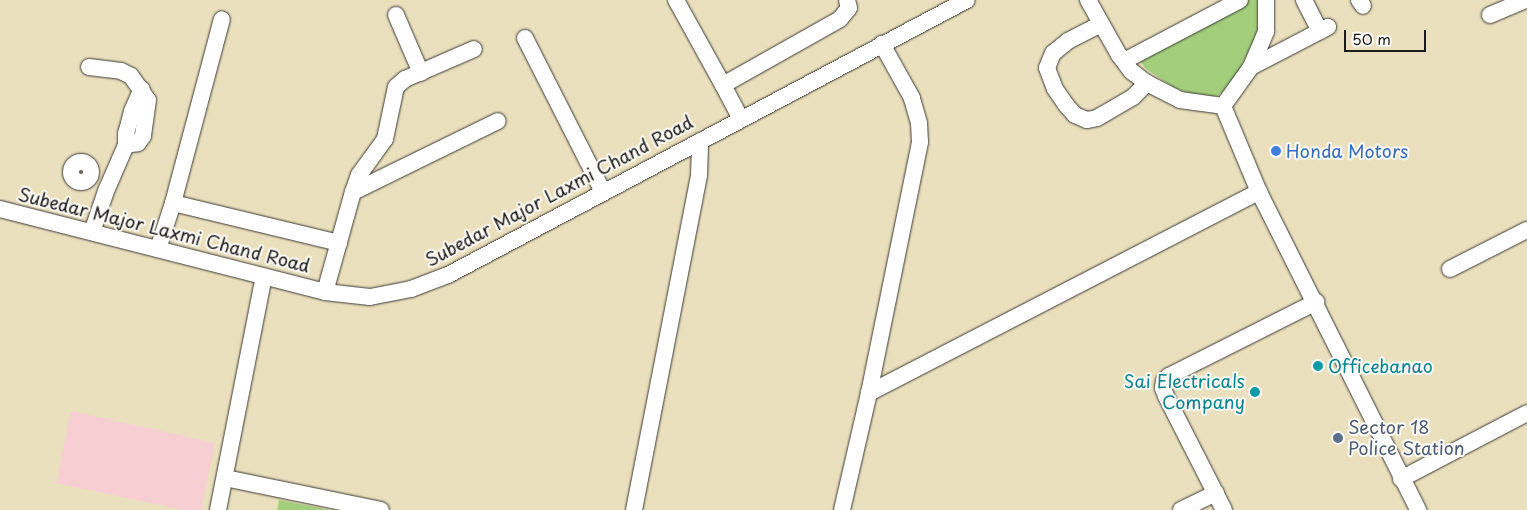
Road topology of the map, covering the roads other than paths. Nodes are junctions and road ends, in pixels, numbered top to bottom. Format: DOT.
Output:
graph roads {
  1 [pos="676,0"];
  2 [pos="847,0"];
  3 [pos="967,0"];
  4 [pos="1088,0"];
  5 [pos="1240,0"];
  6 [pos="1266,0"];
  7 [pos="1304,0"];
  8 [pos="1526,0"];
  9 [pos="396,15"];
  10 [pos="1490,15"];
  11 [pos="222,19"];
  12 [pos="1101,24"];
  13 [pos="525,38"];
  14 [pos="882,44"];
  15 [pos="474,49"];
  16 [pos="1124,61"];
  17 [pos="88,67"];
  18 [pos="1251,67"];
  19 [pos="421,73"];
  20 [pos="1147,83"];
  21 [pos="723,85"];
  22 [pos="1223,106"];
  23 [pos="741,119"];
  24 [pos="498,121"];
  25 [pos="700,141"];
  26 [pos="90,175"];
  27 [pos="108,187"];
  28 [pos="353,192"];
  29 [pos="603,192"];
  30 [pos="1260,192"];
  31 [pos="173,204"];
  32 [pos="0,209"];
  33 [pos="1527,230"];
  34 [pos="92,232"];
  35 [pos="339,243"];
  36 [pos="158,249"];
  37 [pos="1450,269"];
  38 [pos="264,276"];
  39 [pos="325,292"];
  40 [pos="1316,302"];
  41 [pos="869,393"];
  42 [pos="1527,413"];
  43 [pos="225,478"];
  44 [pos="1402,479"];
  45 [pos="1216,493"];
  46 [pos="218,510"];
  47 [pos="381,510"];
  48 [pos="634,510"];
  49 [pos="842,510"];
  50 [pos="1181,510"];
  51 [pos="1224,510"];
  52 [pos="1418,510"];
  1 -- 21 [label="street"];
  2 -- 21 [label="street"];
  3 -- 14 [label="street, Subedar Major Laxmi Chand Road"];
  4 -- 12 [label="street"];
  5 -- 16 [label="street"];
  6 -- 18 [label="street"];
  7 -- 18 [label="street"];
  8 -- 10 [label="street"];
  9 -- 19 [label="street"];
  11 -- 31 [label="street"];
  12 -- 16 [label="street"];
  12 -- 20 [label="street"];
  13 -- 29 [label="street"];
  14 -- 23 [label="street, Subedar Major Laxmi Chand Road"];
  14 -- 41 [label="street"];
  15 -- 19 [label="street"];
  16 -- 20 [label="street"];
  17 -- 27 [label="street"];
  18 -- 22 [label="street"];
  19 -- 28 [label="street"];
  20 -- 22 [label="street"];
  21 -- 23 [label="street"];
  22 -- 30 [label="street"];
  23 -- 25 [label="street, Subedar Major Laxmi Chand Road"];
  24 -- 28 [label="street"];
  25 -- 29 [label="street, Subedar Major Laxmi Chand Road"];
  25 -- 48 [label="street"];
  26 -- 27 [label="street"];
  27 -- 34 [label="street"];
  28 -- 35 [label="street"];
  29 -- 39 [label="street, Subedar Major Laxmi Chand Road"];
  30 -- 40 [label="street"];
  30 -- 41 [label="street"];
  31 -- 35 [label="street"];
  31 -- 36 [label="street"];
  32 -- 34 [label="street, Subedar Major Laxmi Chand Road"];
  33 -- 37 [label="street"];
  34 -- 36 [label="street, Subedar Major Laxmi Chand Road"];
  35 -- 39 [label="street"];
  36 -- 38 [label="street, Subedar Major Laxmi Chand Road"];
  38 -- 39 [label="street, Subedar Major Laxmi Chand Road"];
  38 -- 43 [label="street"];
  40 -- 44 [label="street"];
  40 -- 45 [label="street"];
  41 -- 49 [label="street"];
  42 -- 44 [label="street"];
  43 -- 46 [label="street"];
  43 -- 47 [label="street"];
  44 -- 52 [label="street"];
  45 -- 50 [label="street"];
  45 -- 51 [label="street"];
}
